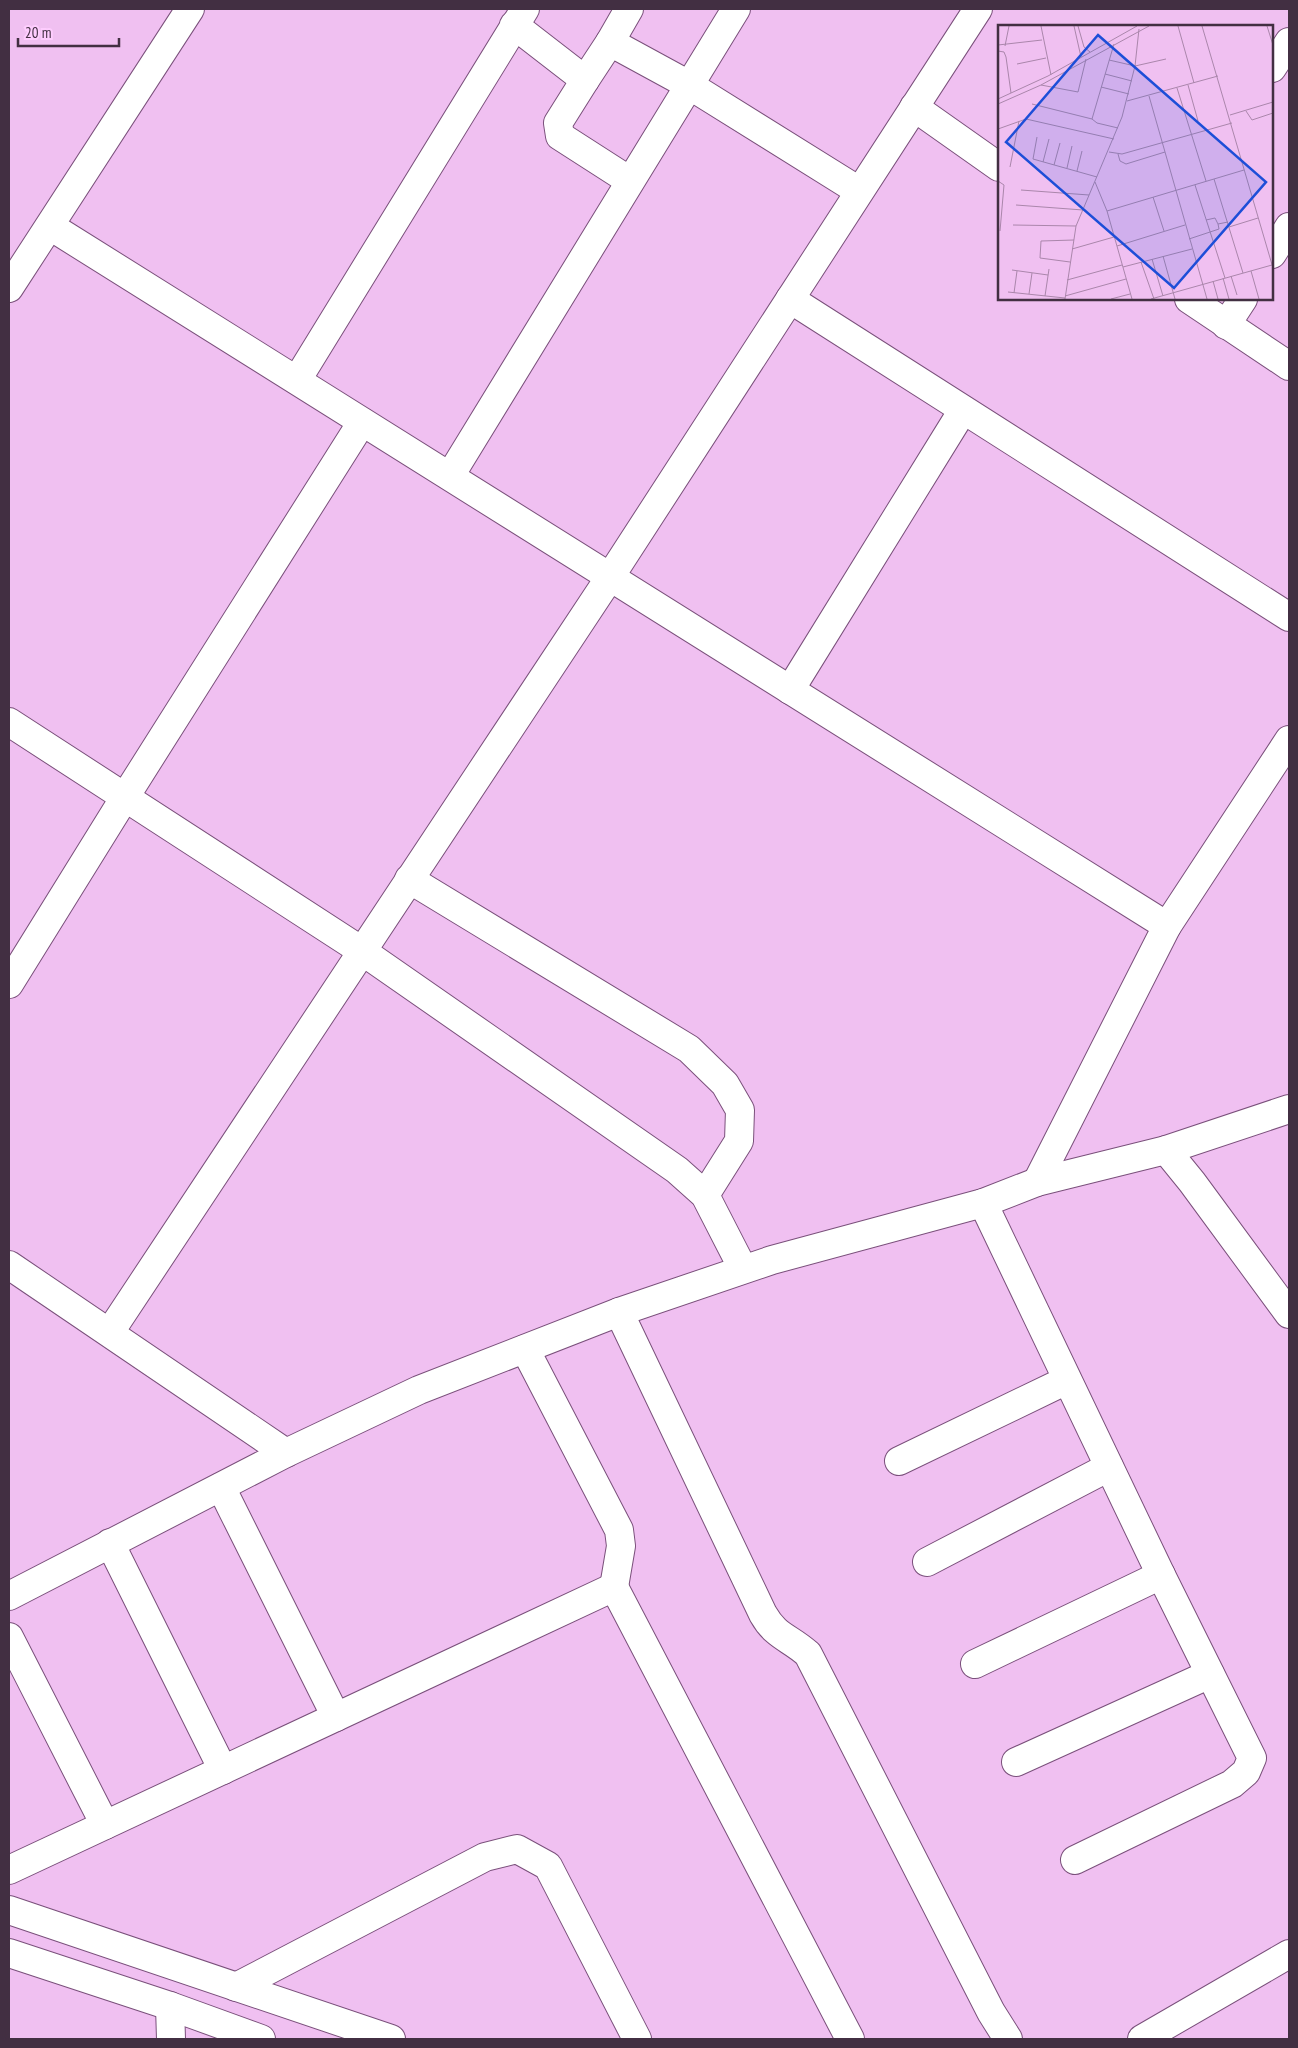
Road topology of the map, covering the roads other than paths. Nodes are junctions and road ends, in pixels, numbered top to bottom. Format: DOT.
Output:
graph roads {
  1 [pos="190,9"];
  2 [pos="630,9"];
  3 [pos="736,9"];
  4 [pos="978,9"];
  5 [pos="520,17"];
  6 [pos="610,42"];
  7 [pos="1289,42"];
  8 [pos="1273,66"];
  9 [pos="585,80"];
  10 [pos="690,84"];
  11 [pos="914,107"];
  12 [pos="998,166"];
  13 [pos="630,181"];
  14 [pos="860,191"];
  15 [pos="50,226"];
  16 [pos="1289,228"];
  17 [pos="1273,252"];
  18 [pos="9,288"];
  19 [pos="790,300"];
  20 [pos="1190,300"];
  21 [pos="1242,300"];
  22 [pos="1226,325"];
  23 [pos="1289,366"];
  24 [pos="297,380"];
  25 [pos="963,410"];
  26 [pos="362,422"];
  27 [pos="450,476"];
  28 [pos="610,576"];
  29 [pos="1289,617"];
  30 [pos="790,690"];
  31 [pos="9,722"];
  32 [pos="1289,740"];
  33 [pos="124,797"];
  34 [pos="409,879"];
  35 [pos="1167,926"];
  36 [pos="362,951"];
  37 [pos="9,984"];
  38 [pos="1289,1109"];
  39 [pos="1166,1150"];
  40 [pos="1037,1182"];
  41 [pos="705,1195"];
  42 [pos="984,1203"];
  43 [pos="9,1265"];
  44 [pos="743,1269"];
  45 [pos="619,1312"];
  46 [pos="1289,1314"];
  47 [pos="110,1332"];
  48 [pos="525,1349"];
  49 [pos="1067,1380"];
  50 [pos="286,1453"];
  51 [pos="899,1461"];
  52 [pos="1109,1467"];
  53 [pos="221,1487"];
  54 [pos="110,1543"];
  55 [pos="927,1562"];
  56 [pos="1161,1574"];
  57 [pos="614,1587"];
  58 [pos="9,1596"];
  59 [pos="9,1637"];
  60 [pos="975,1664"];
  61 [pos="1210,1674"];
  62 [pos="336,1717"];
  63 [pos="1016,1762"];
  64 [pos="223,1770"];
  65 [pos="105,1825"];
  66 [pos="1075,1860"];
  67 [pos="9,1870"];
  68 [pos="9,1910"];
  69 [pos="9,1953"];
  70 [pos="1289,1954"];
  71 [pos="236,1987"];
  72 [pos="170,2006"];
  73 [pos="254,2038"];
  74 [pos="171,2039"];
  75 [pos="391,2039"];
  76 [pos="637,2039"];
  77 [pos="850,2039"];
  78 [pos="1008,2039"];
  79 [pos="1142,2039"];
  1 -- 15 [label="street"];
  2 -- 6 [label="street"];
  3 -- 10 [label="street"];
  4 -- 11 [label="street"];
  5 -- 9 [label="street"];
  5 -- 24 [label="street"];
  6 -- 9 [label="street"];
  6 -- 10 [label="street"];
  7 -- 8 [label="street"];
  9 -- 13 [label="street"];
  10 -- 13 [label="street"];
  10 -- 14 [label="street"];
  11 -- 12 [label="street"];
  11 -- 14 [label="street"];
  13 -- 27 [label="street"];
  14 -- 19 [label="street"];
  15 -- 18 [label="street"];
  15 -- 24 [label="street"];
  16 -- 17 [label="street"];
  19 -- 25 [label="street"];
  19 -- 28 [label="street"];
  20 -- 22 [label="street"];
  21 -- 22 [label="street"];
  22 -- 23 [label="street"];
  24 -- 26 [label="street"];
  25 -- 29 [label="street"];
  25 -- 30 [label="street"];
  26 -- 27 [label="street"];
  26 -- 33 [label="street"];
  27 -- 28 [label="street"];
  28 -- 30 [label="street"];
  28 -- 34 [label="street"];
  30 -- 35 [label="street"];
  31 -- 33 [label="street"];
  32 -- 35 [label="street"];
  33 -- 36 [label="street"];
  33 -- 37 [label="street"];
  34 -- 36 [label="street"];
  34 -- 41 [label="street"];
  35 -- 40 [label="street"];
  36 -- 41 [label="street"];
  36 -- 47 [label="street"];
  38 -- 39 [label="street"];
  39 -- 40 [label="street"];
  39 -- 46 [label="street"];
  40 -- 42 [label="street"];
  41 -- 44 [label="street"];
  42 -- 44 [label="street"];
  42 -- 49 [label="street"];
  43 -- 47 [label="street"];
  44 -- 45 [label="street"];
  45 -- 48 [label="street"];
  45 -- 78 [label="street"];
  47 -- 50 [label="street"];
  48 -- 50 [label="street"];
  48 -- 57 [label="street"];
  49 -- 51 [label="street"];
  49 -- 52 [label="street"];
  50 -- 53 [label="street"];
  52 -- 55 [label="street"];
  52 -- 56 [label="street"];
  53 -- 54 [label="street"];
  53 -- 62 [label="street"];
  54 -- 58 [label="street"];
  54 -- 64 [label="street"];
  56 -- 60 [label="street"];
  56 -- 61 [label="street"];
  57 -- 62 [label="street"];
  57 -- 77 [label="street"];
  59 -- 65 [label="street"];
  61 -- 63 [label="street"];
  61 -- 66 [label="street"];
  62 -- 64 [label="street"];
  64 -- 65 [label="street"];
  65 -- 67 [label="street"];
  68 -- 71 [label="street"];
  69 -- 72 [label="street"];
  70 -- 79 [label="street"];
  71 -- 75 [label="street"];
  71 -- 76 [label="street"];
  72 -- 73 [label="street"];
  72 -- 74 [label="street"];
}
